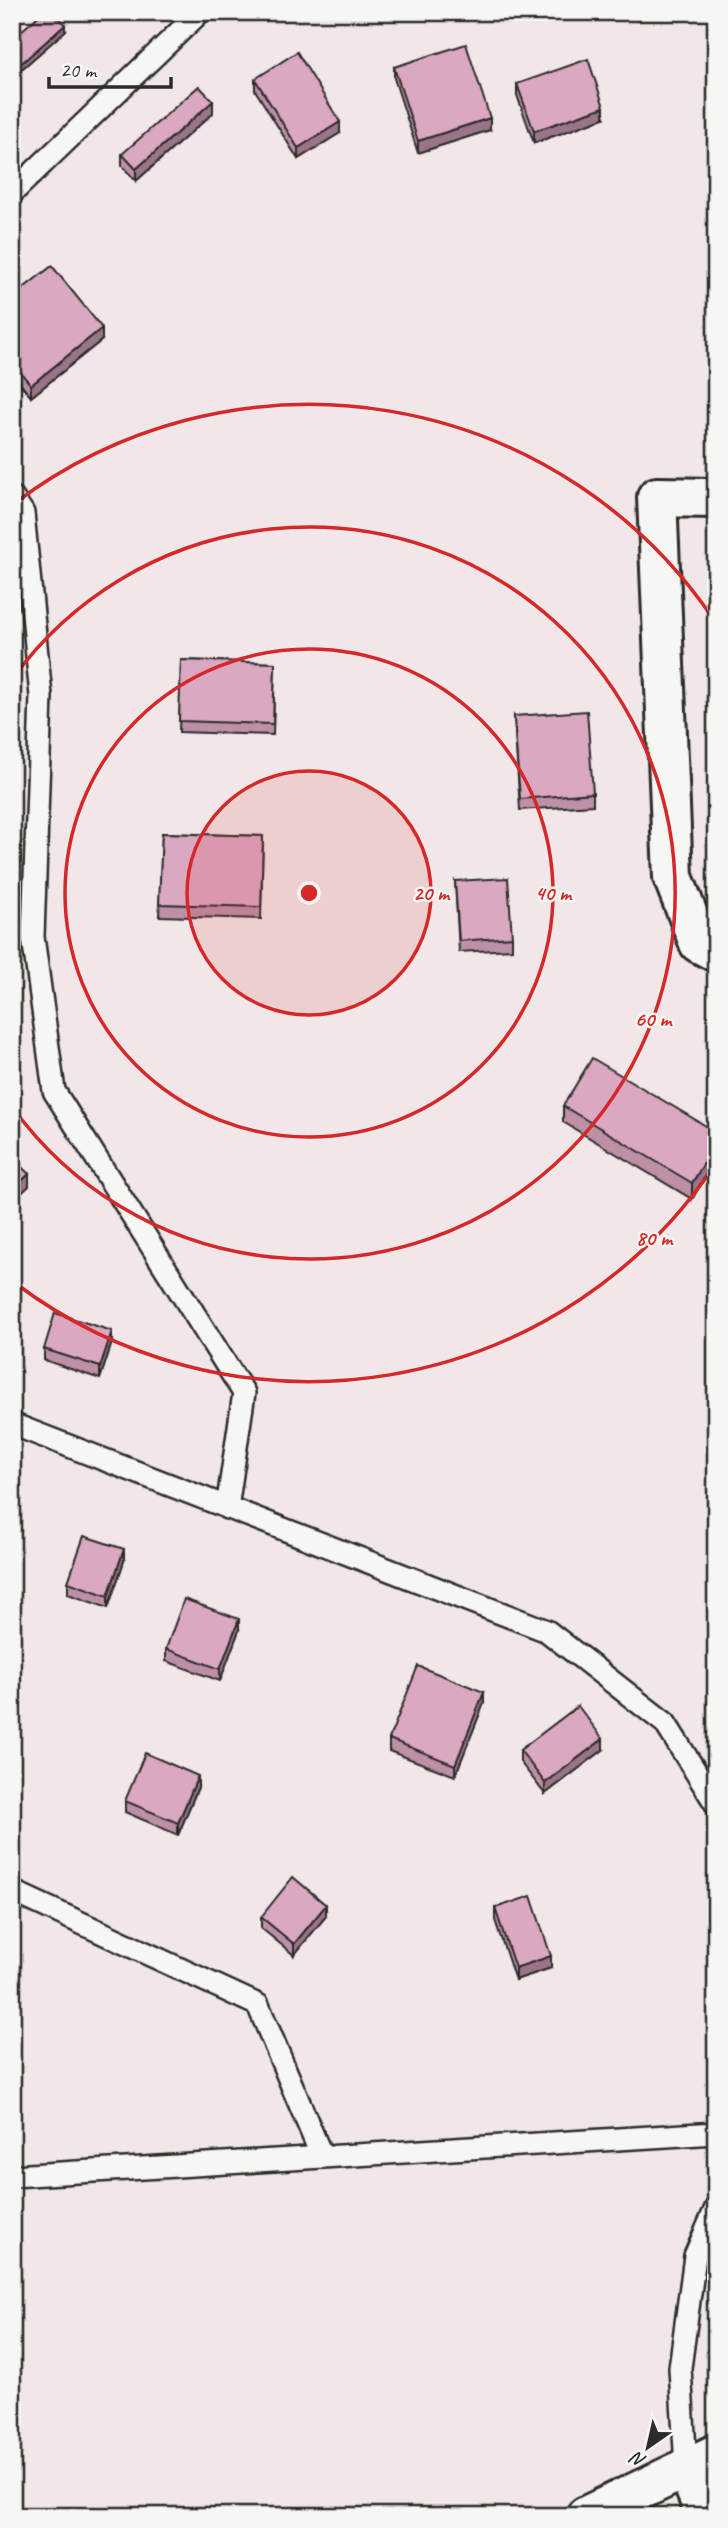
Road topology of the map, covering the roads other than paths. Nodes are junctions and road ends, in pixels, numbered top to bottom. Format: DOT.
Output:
graph roads {
  1 [pos="200,12"];
  2 [pos="12,193"];
  3 [pos="12,497"];
  4 [pos="716,498"];
  5 [pos="716,952"];
  6 [pos="12,1424"];
  7 [pos="227,1508"];
  8 [pos="716,1804"];
  9 [pos="12,1891"];
  10 [pos="716,2133"];
  11 [pos="322,2157"];
  12 [pos="12,2176"];
  13 [pos="716,2208"];
  14 [pos="701,2460"];
  15 [pos="586,2516"];
  16 [pos="706,2516"];
  1 -- 2 [label="lane"];
  3 -- 7 [label="lane"];
  4 -- 5 [label="street"];
  6 -- 7 [label="lane"];
  7 -- 8 [label="lane"];
  9 -- 11 [label="lane"];
  10 -- 11 [label="lane"];
  11 -- 12 [label="lane"];
  13 -- 14 [label="lane"];
  14 -- 15 [label="street"];
  14 -- 16 [label="street"];
}
